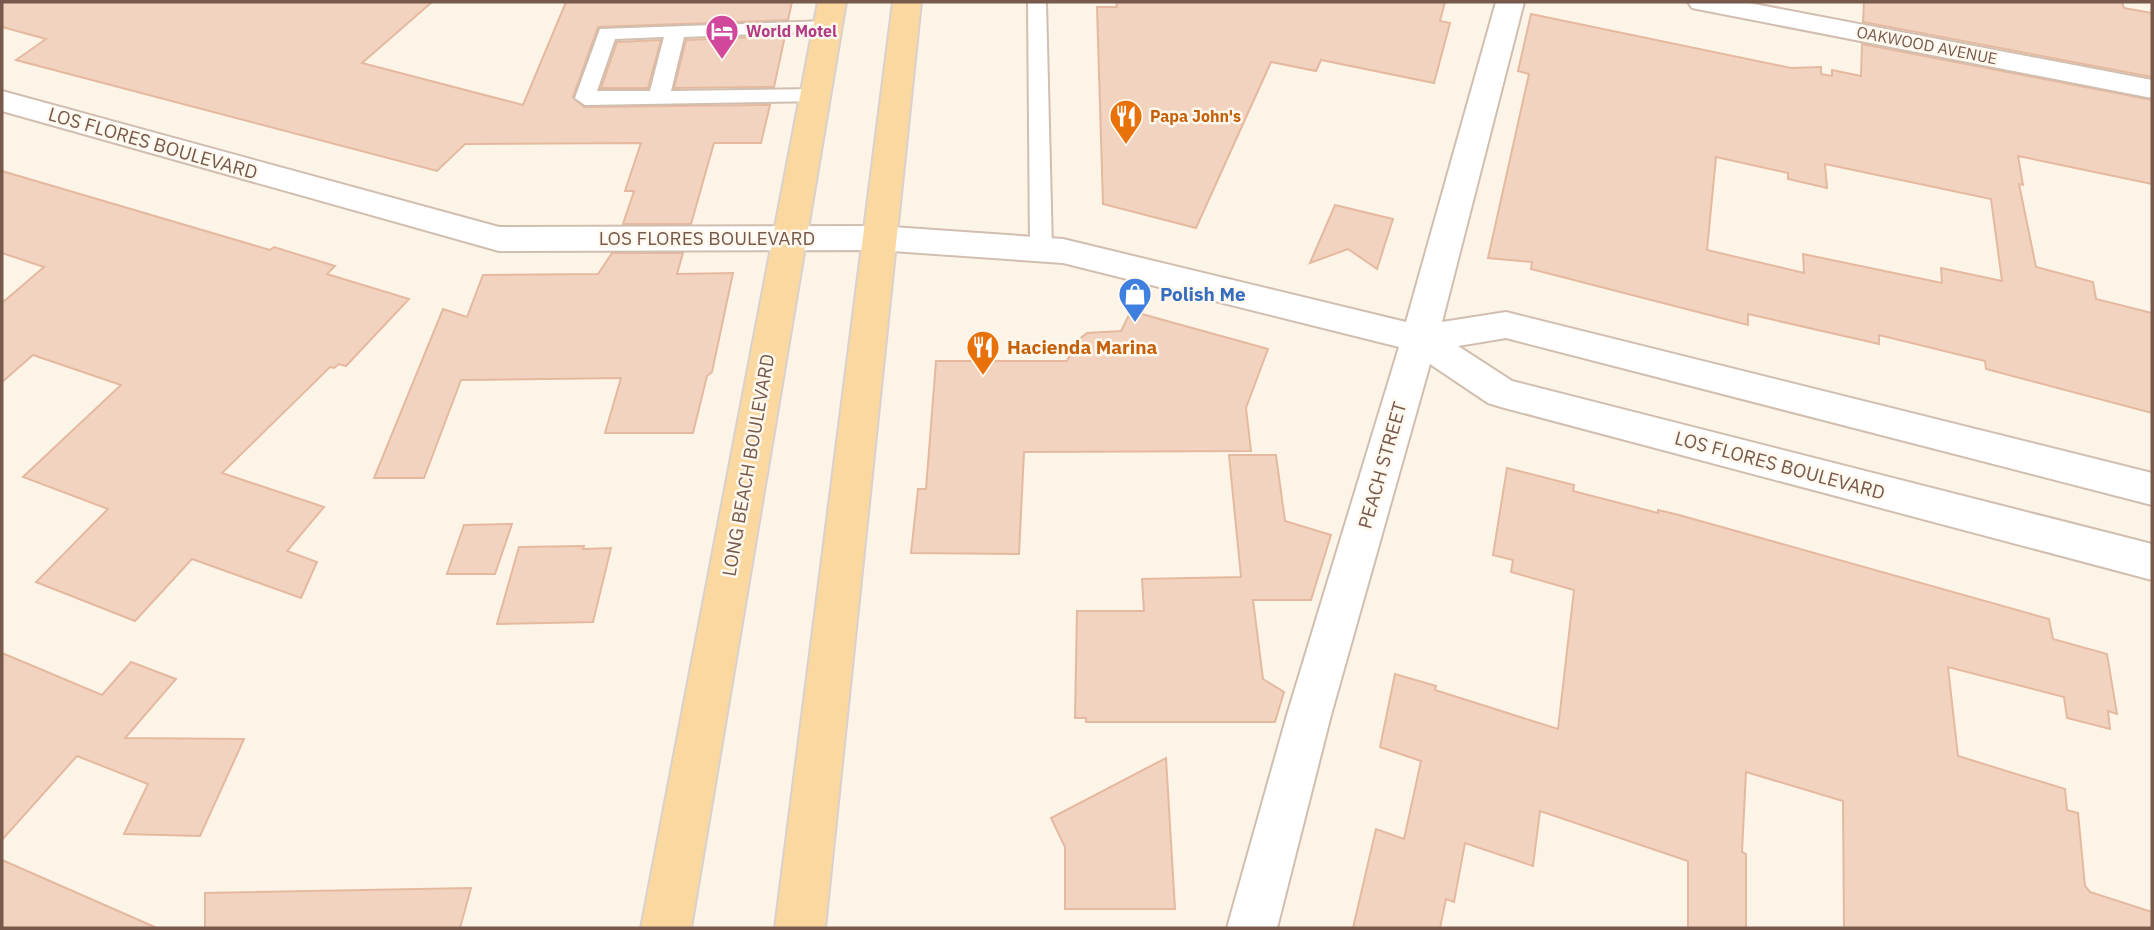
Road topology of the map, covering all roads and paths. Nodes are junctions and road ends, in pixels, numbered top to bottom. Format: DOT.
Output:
graph roads {
  1 [pos="907,2"];
  2 [pos="1037,2"];
  3 [pos="1510,2"];
  4 [pos="1702,2"];
  5 [pos="830,15"];
  6 [pos="675,32"];
  7 [pos="2152,89"];
  8 [pos="816,96"];
  9 [pos="659,97"];
  10 [pos="2,101"];
  11 [pos="788,238"];
  12 [pos="878,238"];
  13 [pos="1041,249"];
  14 [pos="1420,339"];
  15 [pos="2152,489"];
  16 [pos="2152,562"];
  17 [pos="666,928"];
  18 [pos="800,928"];
  19 [pos="1252,928"];
  1 -- 12 [label="main road"];
  2 -- 13 [label="lane"];
  3 -- 14 [label="street, PEACH STREET"];
  4 -- 7 [label="street, OAKWOOD AVENUE"];
  5 -- 6 [label="lane"];
  5 -- 8 [label="main road, LONG BEACH BOULEVARD"];
  6 -- 9 [label="lane"];
  6 -- 9 [label="lane"];
  8 -- 9 [label="lane"];
  8 -- 11 [label="main road, LONG BEACH BOULEVARD"];
  10 -- 11 [label="street, LOS FLORES BOULEVARD"];
  11 -- 12 [label="street, LOS FLORES BOULEVARD"];
  11 -- 17 [label="main road, LONG BEACH BOULEVARD"];
  12 -- 13 [label="street, LOS FLORES BOULEVARD"];
  12 -- 18 [label="main road"];
  13 -- 14 [label="street, LOS FLORES BOULEVARD"];
  14 -- 15 [label="street, LOS FLORES BOULEVARD"];
  14 -- 16 [label="street, LOS FLORES BOULEVARD"];
  14 -- 19 [label="street, PEACH STREET"];
}
